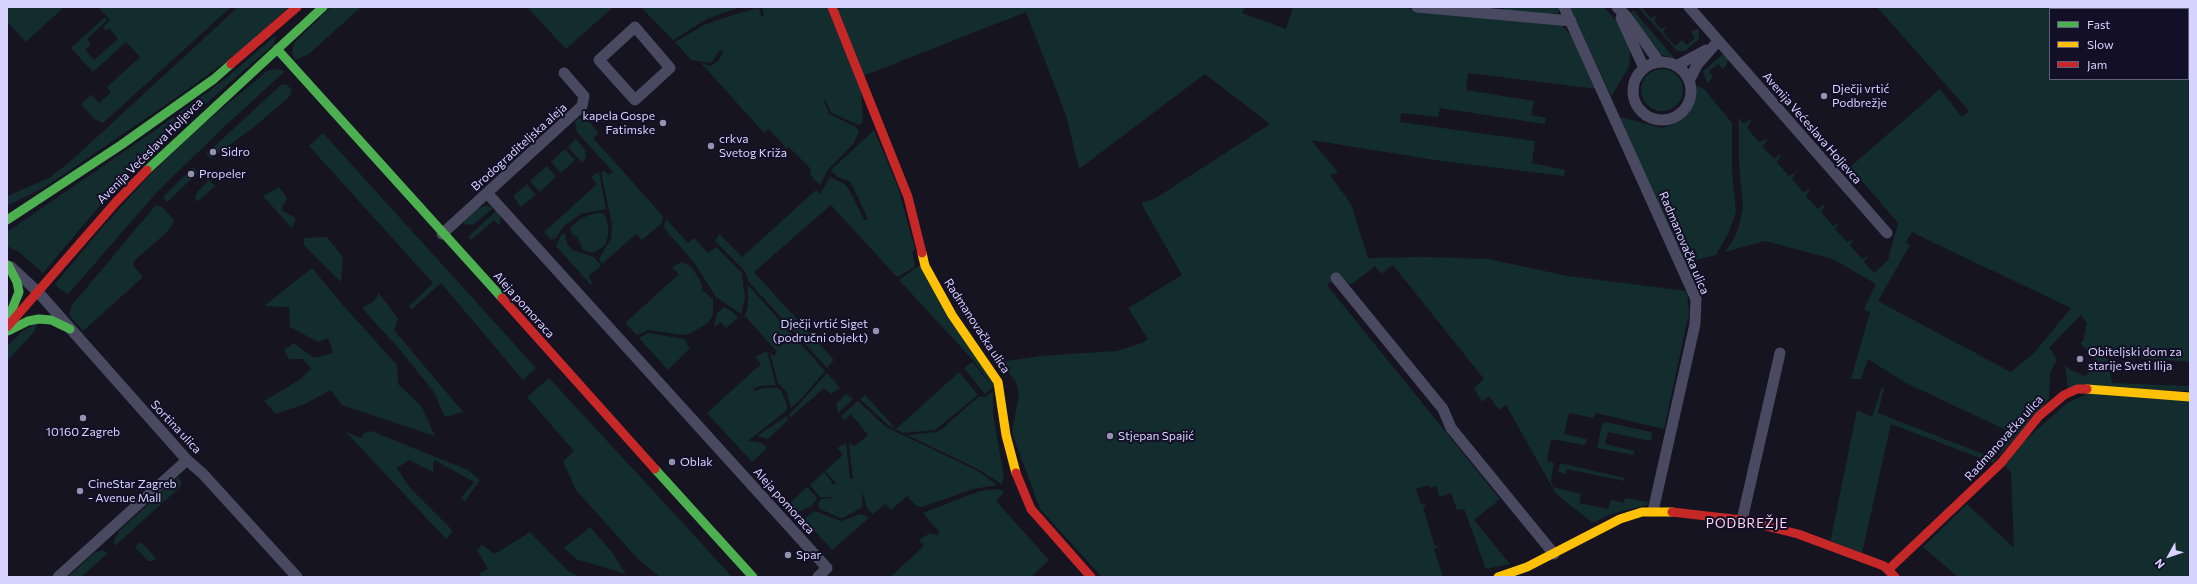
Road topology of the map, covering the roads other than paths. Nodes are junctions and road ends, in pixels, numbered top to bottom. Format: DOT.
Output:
graph roads {
  1 [pos="297,7"];
  2 [pos="323,7"];
  3 [pos="832,7"];
  4 [pos="1417,7"];
  5 [pos="1564,7"];
  6 [pos="1616,7"];
  7 [pos="1688,7"];
  8 [pos="1571,21"];
  9 [pos="1714,44"];
  10 [pos="277,49"];
  11 [pos="1659,62"];
  12 [pos="1676,66"];
  13 [pos="1644,68"];
  14 [pos="564,73"];
  15 [pos="1689,81"];
  16 [pos="636,100"];
  17 [pos="487,193"];
  18 [pos="10,216"];
  19 [pos="442,234"];
  20 [pos="1887,234"];
  21 [pos="7,265"];
  22 [pos="1336,278"];
  23 [pos="38,292"];
  24 [pos="7,320"];
  25 [pos="7,327"];
  26 [pos="70,329"];
  27 [pos="7,332"];
  28 [pos="1780,353"];
  29 [pos="2190,397"];
  30 [pos="187,460"];
  31 [pos="1653,511"];
  32 [pos="1742,520"];
  33 [pos="1554,554"];
  34 [pos="1889,575"];
  35 [pos="58,577"];
  36 [pos="297,577"];
  37 [pos="753,577"];
  38 [pos="818,577"];
  39 [pos="1091,577"];
  40 [pos="1498,577"];
  1 -- 10 [label="street"];
  1 -- 18 [label="street, Avenija Većeslava Holjevca"];
  2 -- 10 [label="street, Avenija Većeslava Holjevca"];
  3 -- 39 [label="street, Radmanovačka ulica"];
  4 -- 8 [label="street"];
  5 -- 8 [label="street, Radmanovačka ulica"];
  6 -- 11 [label="street"];
  6 -- 13 [label="street"];
  7 -- 9 [label="street, Avenija Većeslava Holjevca"];
  8 -- 31 [label="street, Radmanovačka ulica"];
  9 -- 12 [label="street"];
  9 -- 15 [label="street"];
  9 -- 20 [label="street, Avenija Većeslava Holjevca"];
  10 -- 19 [label="street, Aleja pomoraca"];
  10 -- 23 [label="street, Avenija Većeslava Holjevca"];
  11 -- 12 [label="street"];
  11 -- 13 [label="street"];
  12 -- 15 [label="street"];
  13 -- 15 [label="street"];
  14 -- 17 [label="street, Brodograditeljska aleja"];
  16 -- 16 [label="street"];
  17 -- 19 [label="street, Brodograditeljska aleja"];
  17 -- 38 [label="street, Aleja pomoraca"];
  19 -- 37 [label="street, Aleja pomoraca"];
  21 -- 23 [label="street, Sortina ulica"];
  21 -- 24 [label="street"];
  22 -- 33 [label="street"];
  23 -- 25 [label="street, Avenija Većeslava Holjevca"];
  23 -- 26 [label="street, Sortina ulica"];
  26 -- 27 [label="street"];
  26 -- 30 [label="street, Sortina ulica"];
  28 -- 32 [label="street"];
  29 -- 34 [label="street, Radmanovačka ulica"];
  30 -- 35 [label="street"];
  30 -- 36 [label="street, Sortina ulica"];
  31 -- 32 [label="street, Radmanovačka ulica"];
  31 -- 33 [label="street, Radmanovačka ulica"];
  32 -- 34 [label="street, Radmanovačka ulica"];
  33 -- 40 [label="street, Radmanovačka ulica"];
}
